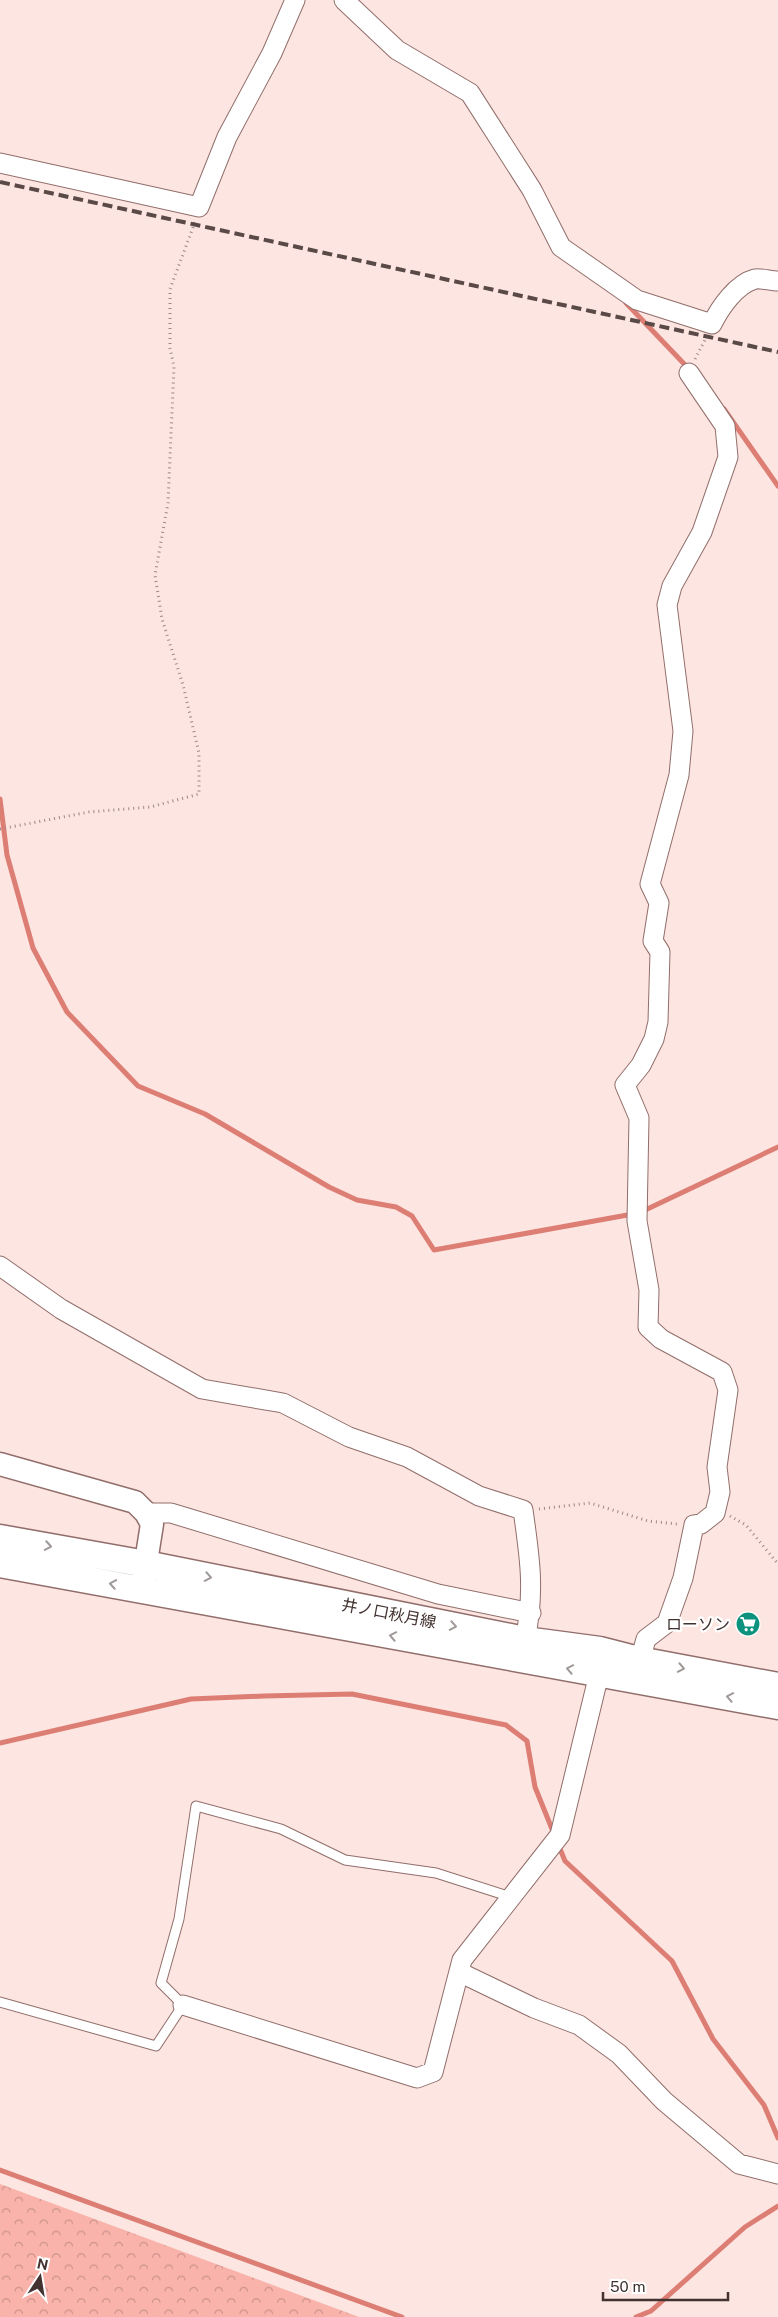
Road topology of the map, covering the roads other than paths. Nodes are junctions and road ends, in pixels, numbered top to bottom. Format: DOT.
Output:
graph roads {
  1 [pos="295,0"];
  2 [pos="344,0"];
  3 [pos="0,162"];
  4 [pos="778,281"];
  5 [pos="689,373"];
  6 [pos="0,1266"];
  7 [pos="0,1464"];
  8 [pos="146,1512"];
  9 [pos="0,1538"];
  10 [pos="0,1564"];
  11 [pos="144,1577"];
  12 [pos="531,1613"];
  13 [pos="525,1640"];
  14 [pos="600,1662"];
  15 [pos="638,1669"];
  16 [pos="778,1686"];
  17 [pos="778,1706"];
  18 [pos="511,1897"];
  19 [pos="459,1972"];
  20 [pos="0,2002"];
  21 [pos="183,2005"];
  22 [pos="778,2174"];
  1 -- 3 [label="street"];
  2 -- 4 [label="street"];
  5 -- 15 [label="street"];
  6 -- 12 [label="street"];
  7 -- 8 [label="street"];
  8 -- 11 [label="street"];
  8 -- 12 [label="street"];
  9 -- 11 [label="main road, 井ノ口秋月線, one-way"];
  11 -- 10 [label="main road, 井ノ口秋月線, one-way"];
  11 -- 13 [label="main road, 井ノ口秋月線, one-way"];
  14 -- 11 [label="main road, 井ノ口秋月線, one-way"];
  12 -- 13 [label="street"];
  13 -- 14 [label="main road, 井ノ口秋月線"];
  14 -- 15 [label="main road, 井ノ口秋月線"];
  14 -- 18 [label="street"];
  15 -- 16 [label="main road, 井ノ口秋月線, one-way"];
  17 -- 15 [label="main road, 井ノ口秋月線, one-way"];
  18 -- 19 [label="street"];
  18 -- 21 [label="lane"];
  19 -- 21 [label="street"];
  19 -- 22 [label="street"];
  20 -- 21 [label="lane"];
}
